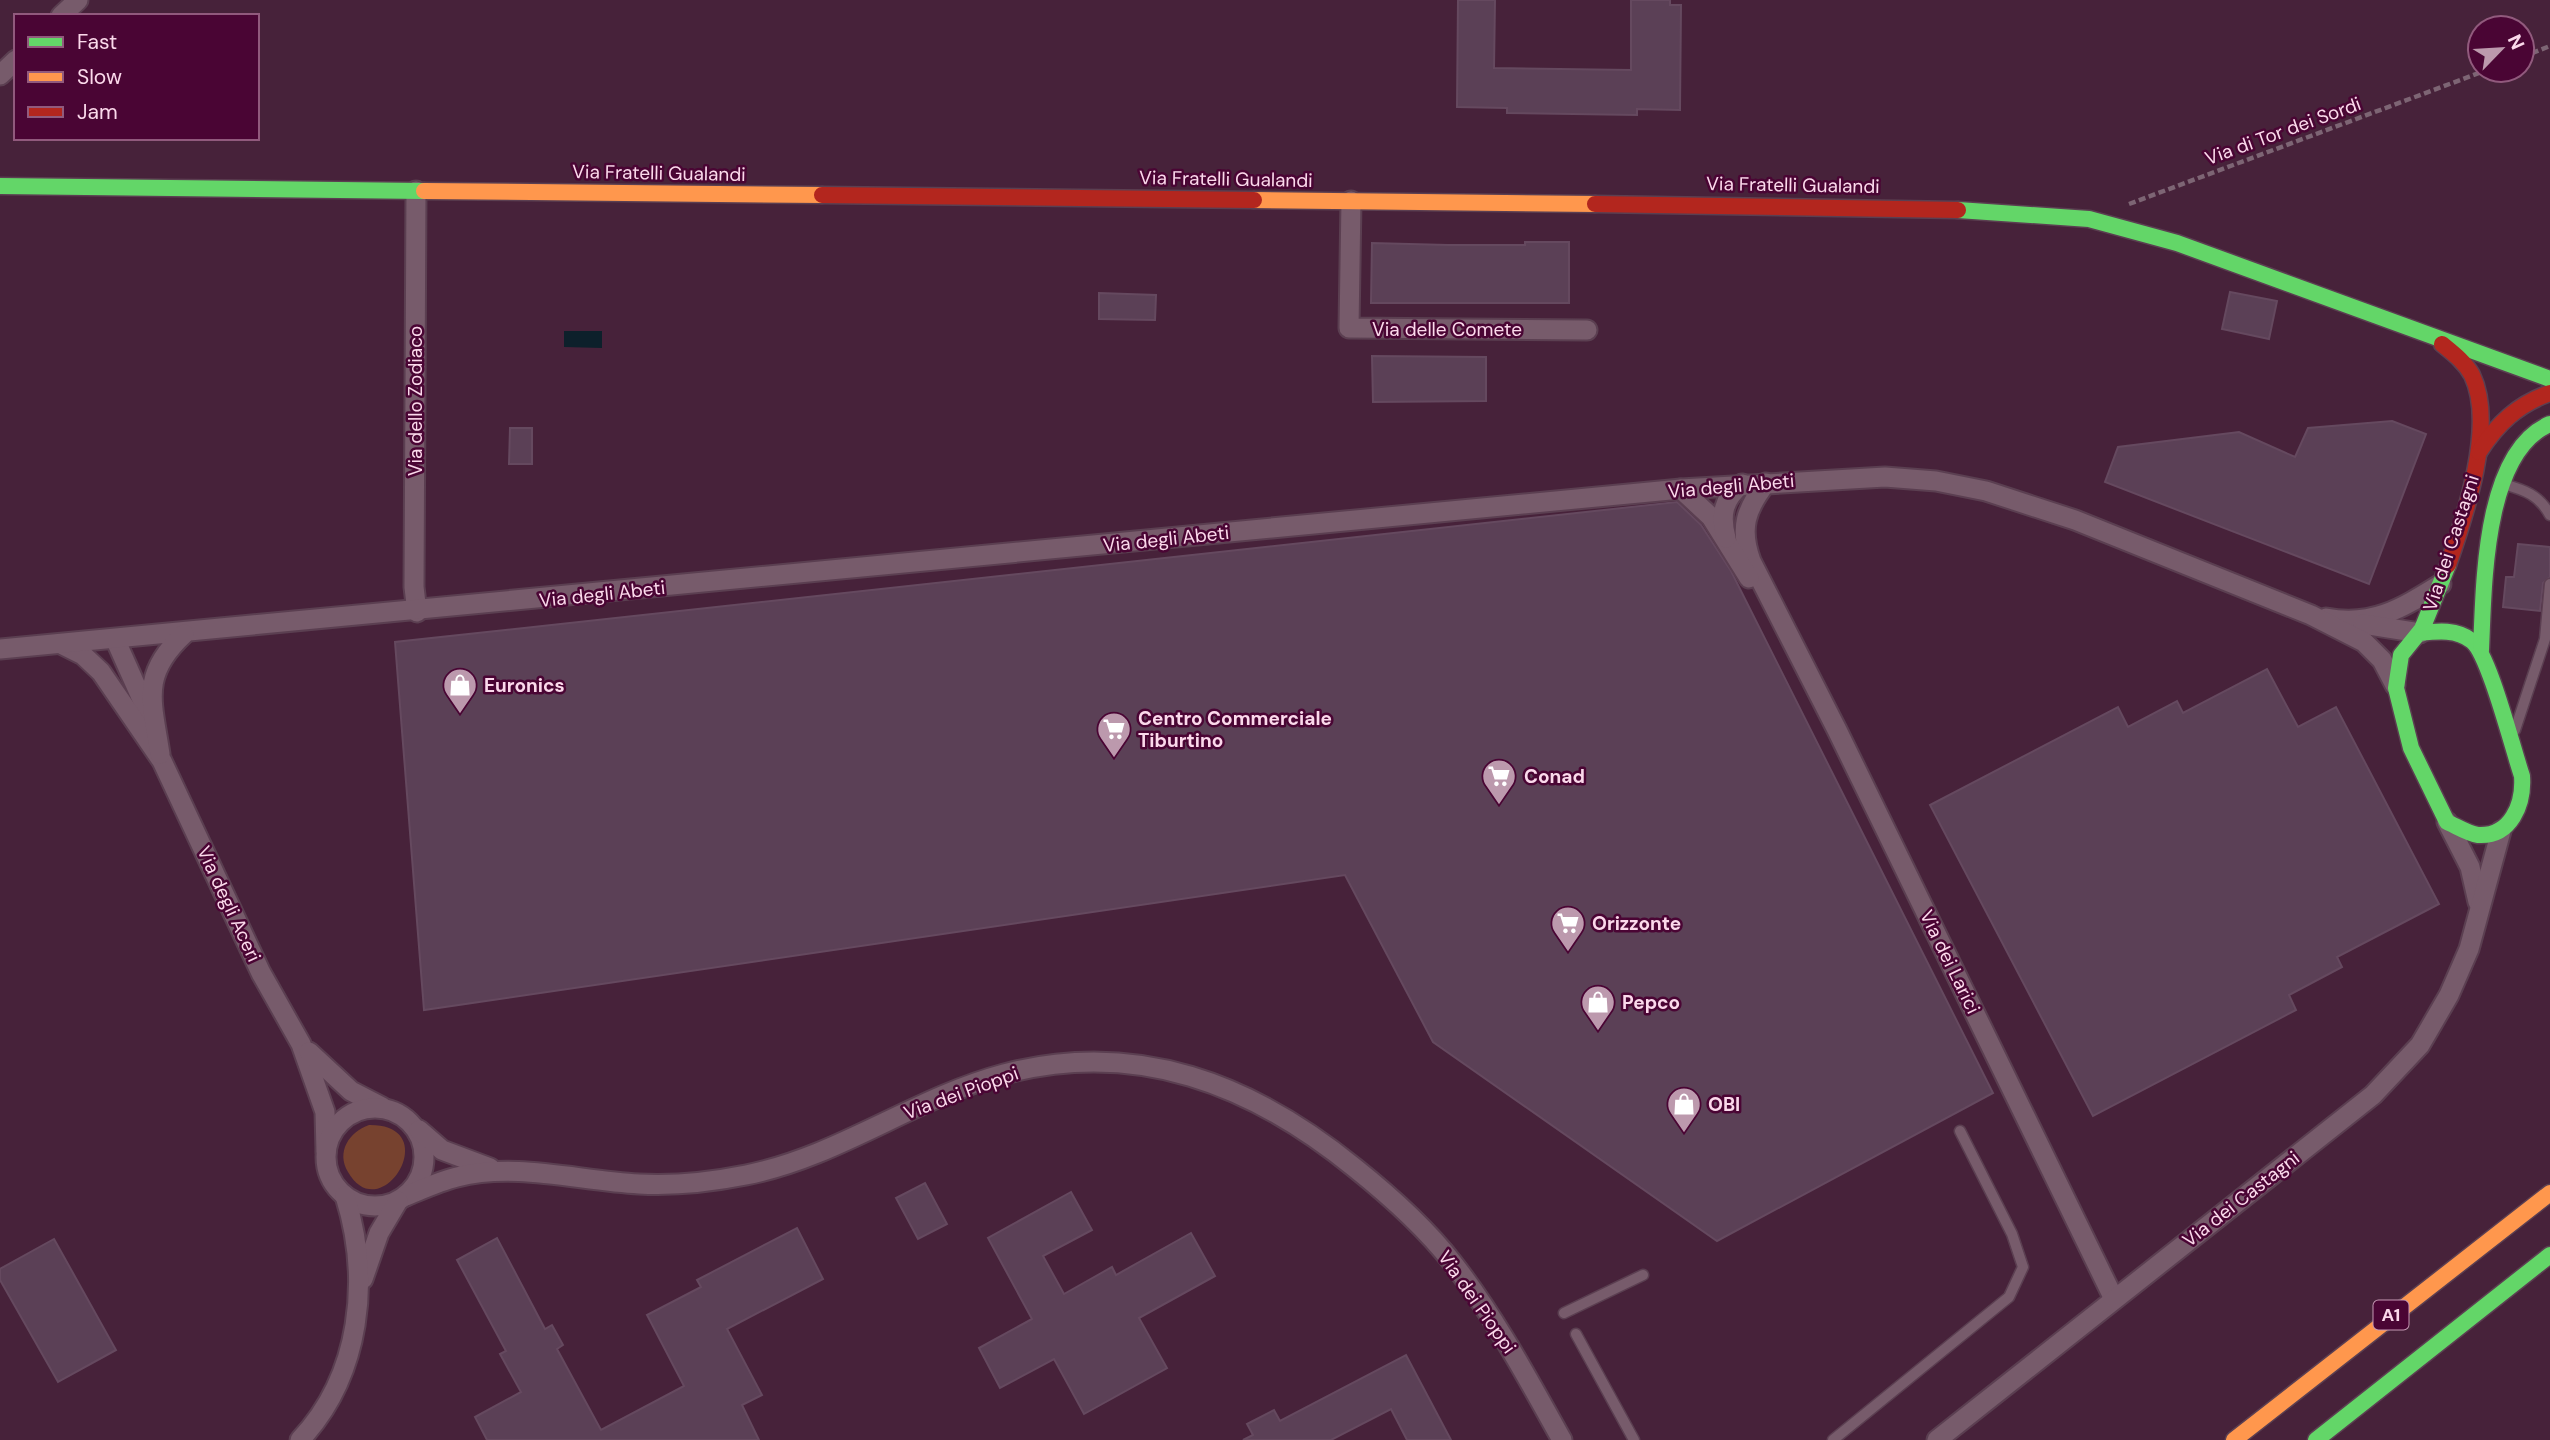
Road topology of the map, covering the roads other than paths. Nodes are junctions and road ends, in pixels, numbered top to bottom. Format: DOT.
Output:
graph roads {
  1 [pos="78,0"];
  2 [pos="63,14"];
  3 [pos="14,62"];
  4 [pos="0,75"];
  5 [pos="0,186"];
  6 [pos="415,191"];
  7 [pos="1351,201"];
  8 [pos="1587,330"];
  9 [pos="2431,335"];
  10 [pos="2550,379"];
  11 [pos="2550,393"];
  12 [pos="2550,424"];
  13 [pos="2479,452"];
  14 [pos="1766,483"];
  15 [pos="1742,484"];
  16 [pos="2503,484"];
  17 [pos="1681,489"];
  18 [pos="2550,515"];
  19 [pos="1727,543"];
  20 [pos="2441,584"];
  21 [pos="2550,584"];
  22 [pos="417,612"];
  23 [pos="2311,615"];
  24 [pos="2346,622"];
  25 [pos="1784,627"];
  26 [pos="2420,633"];
  27 [pos="184,634"];
  28 [pos="117,641"];
  29 [pos="62,645"];
  30 [pos="0,649"];
  31 [pos="2481,650"];
  32 [pos="2398,691"];
  33 [pos="156,727"];
  34 [pos="2510,740"];
  35 [pos="162,761"];
  36 [pos="2447,822"];
  37 [pos="2501,831"];
  38 [pos="2479,907"];
  39 [pos="301,1044"];
  40 [pos="397,1114"];
  41 [pos="1960,1131"];
  42 [pos="326,1151"];
  43 [pos="501,1171"];
  44 [pos="2550,1193"];
  45 [pos="345,1196"];
  46 [pos="402,1198"];
  47 [pos="2550,1255"];
  48 [pos="1643,1275"];
  49 [pos="359,1290"];
  50 [pos="2115,1299"];
  51 [pos="1564,1313"];
  52 [pos="1577,1334"];
  53 [pos="300,1440"];
  54 [pos="1562,1440"];
  55 [pos="1634,1440"];
  56 [pos="1833,1440"];
  57 [pos="1937,1440"];
  58 [pos="2234,1440"];
  59 [pos="2316,1440"];
  1 -- 2 [label="street"];
  3 -- 4 [label="street"];
  5 -- 6 [label="main road, Via Fratelli Gualandi"];
  6 -- 7 [label="main road, Via Fratelli Gualandi"];
  6 -- 22 [label="street, Via dello Zodiaco"];
  7 -- 8 [label="street, Via delle Comete"];
  7 -- 9 [label="main road, Via Fratelli Gualandi"];
  9 -- 10 [label="main road, Via Fratelli Gualandi"];
  9 -- 13 [label="main road, Via dei Castagni"];
  11 -- 13 [label="main road, Via dei Castagni"];
  12 -- 16 [label="main road, Via dei Castagni"];
  13 -- 20 [label="main road, Via dei Castagni"];
  14 -- 15 [label="street, Via degli Abeti"];
  14 -- 23 [label="street, Via degli Abeti"];
  14 -- 25 [label="street, Via dei Larici"];
  15 -- 17 [label="street, Via degli Abeti"];
  15 -- 19 [label="street, Via dei Larici"];
  16 -- 18 [label="lane"];
  16 -- 31 [label="main road, Via dei Castagni"];
  17 -- 19 [label="street, Via dei Larici"];
  17 -- 22 [label="street, Via degli Abeti"];
  19 -- 25 [label="street, Via dei Larici"];
  20 -- 24 [label="street, Via degli Abeti"];
  20 -- 26 [label="main road, Via dei Castagni"];
  21 -- 34 [label="lane"];
  22 -- 27 [label="street, Via degli Abeti"];
  23 -- 24 [label="street, Via degli Abeti"];
  23 -- 32 [label="street, Via degli Abeti"];
  24 -- 26 [label="street, Via degli Abeti"];
  25 -- 50 [label="street, Via dei Larici"];
  26 -- 31 [label="main road, Via dei Castagni"];
  26 -- 32 [label="main road, Via dei Castagni"];
  27 -- 28 [label="street, Via degli Abeti"];
  27 -- 33 [label="street, Via degli Aceri"];
  28 -- 29 [label="street, Via degli Abeti"];
  28 -- 33 [label="street"];
  29 -- 30 [label="street, Via degli Abeti"];
  29 -- 35 [label="street, Via degli Aceri"];
  31 -- 34 [label="main road, Via dei Castagni"];
  32 -- 36 [label="main road, Via dei Castagni"];
  33 -- 35 [label="street, Via degli Aceri"];
  34 -- 37 [label="main road, Via dei Castagni"];
  35 -- 39 [label="street, Via degli Aceri"];
  36 -- 37 [label="main road"];
  36 -- 38 [label="street, Via dei Castagni"];
  37 -- 38 [label="street, Via dei Castagni"];
  38 -- 50 [label="street, Via dei Castagni"];
  39 -- 40 [label="street, Via degli Aceri"];
  39 -- 42 [label="street, Via degli Aceri"];
  40 -- 42 [label="street"];
  40 -- 43 [label="street, Via degli Aceri"];
  40 -- 46 [label="street"];
  41 -- 56 [label="lane"];
  42 -- 45 [label="street"];
  43 -- 46 [label="street"];
  43 -- 54 [label="street, Via dei Pioppi"];
  44 -- 58 [label="main road, A1"];
  45 -- 46 [label="street"];
  45 -- 49 [label="street"];
  46 -- 49 [label="street"];
  47 -- 59 [label="main road, A1"];
  48 -- 51 [label="lane"];
  49 -- 53 [label="street"];
  50 -- 57 [label="street, Via dei Castagni"];
  52 -- 55 [label="lane"];
}
